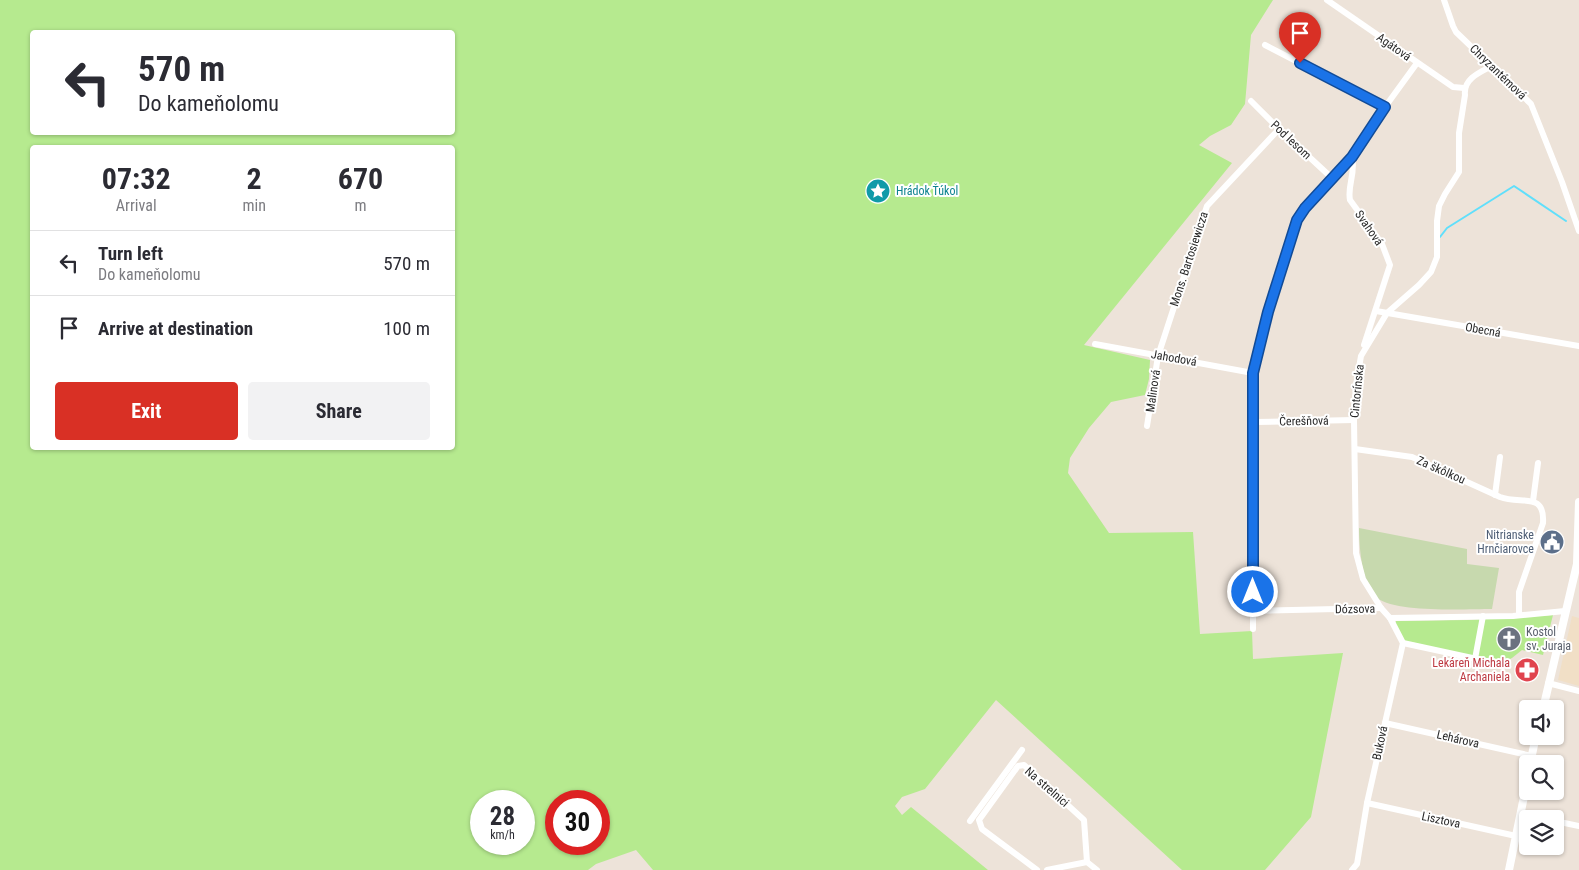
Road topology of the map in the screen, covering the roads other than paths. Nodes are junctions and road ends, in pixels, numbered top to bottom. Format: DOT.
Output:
graph roads {
  1 [pos="1327,0"];
  2 [pos="1444,0"];
  3 [pos="1266,45"];
  4 [pos="1417,63"];
  5 [pos="1492,66"];
  6 [pos="1464,88"];
  7 [pos="1251,101"];
  8 [pos="1385,107"];
  9 [pos="1278,129"];
  10 [pos="1352,157"];
  11 [pos="1333,179"];
  12 [pos="1577,218"];
  13 [pos="1579,231"];
  14 [pos="1376,311"];
  15 [pos="1387,313"];
  16 [pos="1095,344"];
  17 [pos="1579,346"];
  18 [pos="1158,356"];
  19 [pos="1361,356"];
  20 [pos="1253,373"];
  21 [pos="1354,420"];
  22 [pos="1254,422"];
  23 [pos="1147,426"];
  24 [pos="1355,449"];
  25 [pos="1500,457"];
  26 [pos="1538,463"];
  27 [pos="1495,495"];
  28 [pos="1534,502"];
  29 [pos="1579,502"];
  30 [pos="1578,517"];
  31 [pos="1381,608"];
  32 [pos="1253,611"];
  33 [pos="1565,611"];
  34 [pos="1519,615"];
  35 [pos="1484,616"];
  36 [pos="1390,618"];
  37 [pos="1252,629"];
  38 [pos="1403,643"];
  39 [pos="1475,659"];
  40 [pos="1500,664"];
  41 [pos="1548,683"];
  42 [pos="1579,691"];
  43 [pos="1545,700"];
  44 [pos="1385,723"];
  45 [pos="1022,750"];
  46 [pos="1519,757"];
  47 [pos="1006,777"];
  48 [pos="1367,803"];
  49 [pos="987,804"];
  50 [pos="1519,820"];
  51 [pos="970,821"];
  52 [pos="1564,823"];
  53 [pos="1579,826"];
  54 [pos="1516,836"];
  55 [pos="1087,862"];
  56 [pos="1037,870"];
  57 [pos="1047,870"];
  58 [pos="1097,870"];
  59 [pos="1352,870"];
  60 [pos="1510,870"];
  1 -- 4 [label="street, Agátová"];
  2 -- 5 [label="street, Chryzantémová"];
  3 -- 8 [label="street"];
  4 -- 6 [label="street, Agátová"];
  4 -- 8 [label="street"];
  5 -- 6 [label="street"];
  5 -- 12 [label="street, Chryzantémová"];
  6 -- 15 [label="street, Cintorínska"];
  7 -- 9 [label="street, Pod lesom"];
  8 -- 10 [label="street"];
  9 -- 11 [label="street, Pod lesom"];
  9 -- 18 [label="street, Mons. Bartosiewicza"];
  10 -- 11 [label="street"];
  10 -- 14 [label="street, Svahová"];
  11 -- 20 [label="street"];
  12 -- 13 [label="street, Chryzantémová"];
  14 -- 15 [label="street, Obecná"];
  14 -- 19 [label="street, Svahová"];
  15 -- 17 [label="street, Obecná"];
  15 -- 19 [label="street, Cintorínska"];
  16 -- 18 [label="street, Jahodová"];
  18 -- 20 [label="street, Jahodová"];
  18 -- 23 [label="street, Malinová"];
  19 -- 21 [label="street, Cintorínska"];
  20 -- 22 [label="street"];
  21 -- 22 [label="street, Čerešňová"];
  21 -- 24 [label="street, Cintorínska"];
  22 -- 32 [label="street"];
  24 -- 27 [label="street, Za škôlkou"];
  24 -- 31 [label="street, Cintorínska"];
  25 -- 27 [label="street"];
  26 -- 28 [label="street"];
  27 -- 28 [label="street, Za škôlkou"];
  28 -- 34 [label="street"];
  29 -- 30 [label="street"];
  30 -- 33 [label="street"];
  31 -- 32 [label="street, Dózsova"];
  31 -- 36 [label="street, Dózsova"];
  32 -- 37 [label="street"];
  33 -- 34 [label="street, Dózsova"];
  33 -- 41 [label="street"];
  34 -- 35 [label="street, Dózsova"];
  35 -- 36 [label="street, Dózsova"];
  35 -- 39 [label="street"];
  36 -- 38 [label="street"];
  38 -- 39 [label="street"];
  38 -- 44 [label="street, Buková"];
  39 -- 40 [label="street"];
  41 -- 42 [label="street"];
  41 -- 43 [label="street"];
  44 -- 46 [label="street, Lehárova"];
  44 -- 48 [label="street, Buková"];
  45 -- 47 [label="street"];
  47 -- 49 [label="street, Na strelnici"];
  47 -- 55 [label="street, Na strelnici"];
  48 -- 54 [label="street, Lisztova"];
  48 -- 59 [label="street, Buková"];
  49 -- 51 [label="street"];
  49 -- 56 [label="street, Na strelnici"];
  50 -- 54 [label="street"];
  52 -- 53 [label="street"];
  54 -- 60 [label="street"];
  55 -- 57 [label="street"];
  55 -- 58 [label="street"];
}
